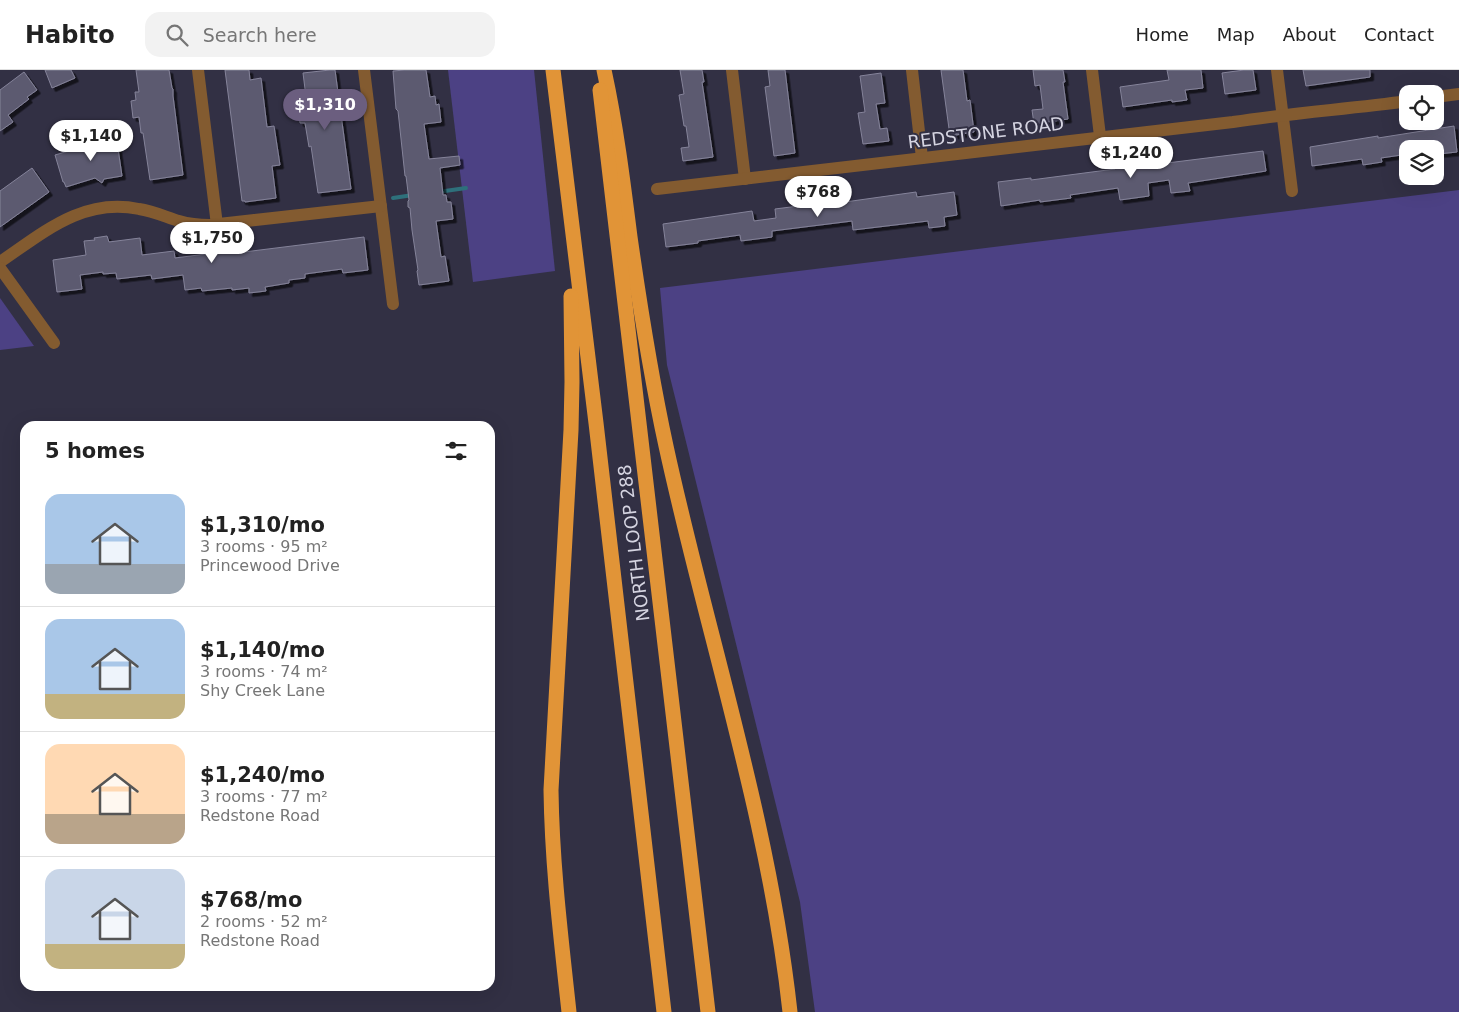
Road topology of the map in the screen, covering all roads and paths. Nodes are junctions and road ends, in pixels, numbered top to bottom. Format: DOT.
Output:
graph roads {
  1 [pos="198,70"];
  2 [pos="364,70"];
  3 [pos="553,70"];
  4 [pos="597,70"];
  5 [pos="604,70"];
  6 [pos="732,70"];
  7 [pos="912,70"];
  8 [pos="1092,70"];
  9 [pos="1277,70"];
  10 [pos="1459,94"];
  11 [pos="1444,96"];
  12 [pos="1399,102"];
  13 [pos="1283,114"];
  14 [pos="1100,136"];
  15 [pos="922,158"];
  16 [pos="566,172"];
  17 [pos="745,179"];
  18 [pos="657,189"];
  19 [pos="1292,191"];
  20 [pos="381,206"];
  21 [pos="217,225"];
  22 [pos="0,262"];
  23 [pos="0,268"];
  24 [pos="393,304"];
  25 [pos="54,343"];
  26 [pos="569,1012"];
  27 [pos="664,1012"];
  28 [pos="708,1012"];
  29 [pos="790,1012"];
  1 -- 21 [label="street"];
  2 -- 20 [label="street"];
  3 -- 16 [label="highway, NORTH LOOP 288"];
  4 -- 28 [label="highway, NORTH LOOP 288"];
  5 -- 29 [label="highway"];
  6 -- 17 [label="street"];
  7 -- 15 [label="street"];
  8 -- 14 [label="street"];
  9 -- 13 [label="street"];
  10 -- 11 [label="street"];
  12 -- 13 [label="street, REDSTONE ROAD"];
  13 -- 14 [label="street, REDSTONE ROAD"];
  13 -- 19 [label="street"];
  14 -- 15 [label="street, REDSTONE ROAD"];
  15 -- 17 [label="street, REDSTONE ROAD"];
  16 -- 26 [label="highway"];
  16 -- 27 [label="highway, NORTH LOOP 288"];
  17 -- 18 [label="street, REDSTONE ROAD"];
  20 -- 21 [label="street"];
  20 -- 24 [label="street"];
  21 -- 22 [label="street"];
  23 -- 25 [label="street"];
}
